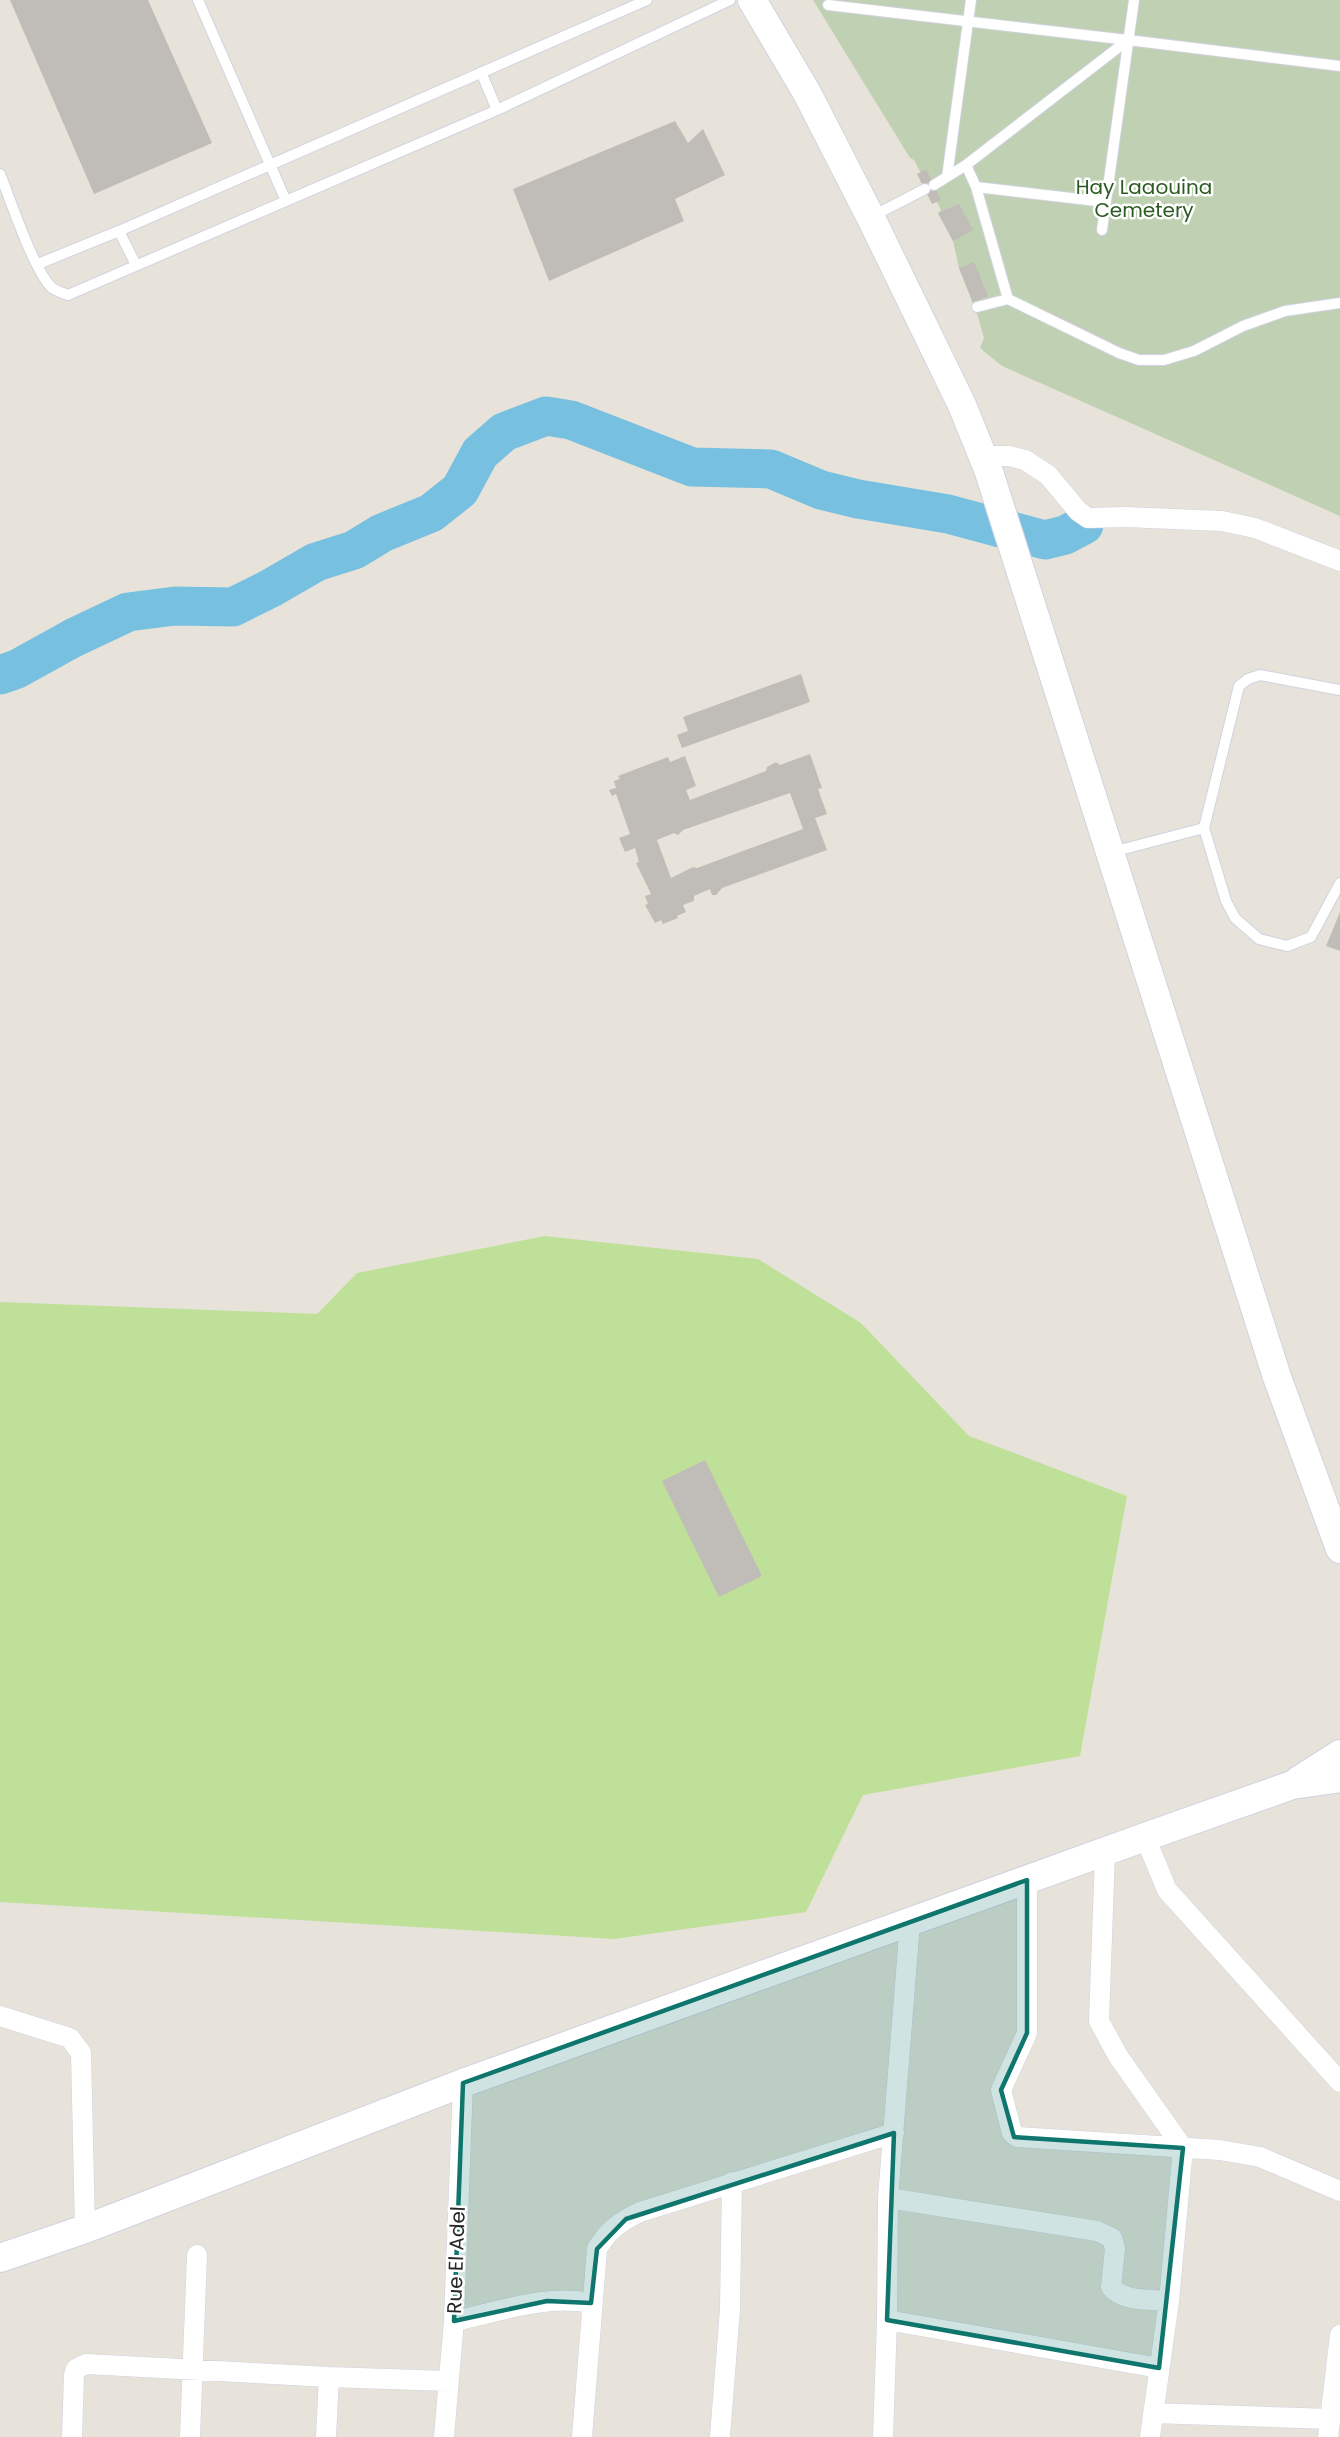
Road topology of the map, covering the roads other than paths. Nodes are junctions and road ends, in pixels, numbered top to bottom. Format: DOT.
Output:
graph roads {
  1 [pos="198,0"];
  2 [pos="647,0"];
  3 [pos="729,0"];
  4 [pos="752,0"];
  5 [pos="971,0"];
  6 [pos="1134,0"];
  7 [pos="828,5"];
  8 [pos="968,22"];
  9 [pos="1128,40"];
  10 [pos="1340,66"];
  11 [pos="481,72"];
  12 [pos="497,110"];
  13 [pos="270,164"];
  14 [pos="966,165"];
  15 [pos="0,174"];
  16 [pos="947,177"];
  17 [pos="976,187"];
  18 [pos="286,201"];
  19 [pos="1106,202"];
  20 [pos="871,218"];
  21 [pos="1102,230"];
  22 [pos="120,231"];
  23 [pos="38,264"];
  24 [pos="136,265"];
  25 [pos="1008,298"];
  26 [pos="1340,303"];
  27 [pos="977,307"];
  28 [pos="986,464"];
  29 [pos="1340,561"];
  30 [pos="1340,690"];
  31 [pos="1204,828"];
  32 [pos="1111,853"];
  33 [pos="1340,883"];
  34 [pos="1340,1549"];
  35 [pos="1340,1754"];
  36 [pos="1340,1778"];
  37 [pos="1292,1785"];
  38 [pos="1145,1838"];
  39 [pos="1106,1852"];
  40 [pos="1027,1880"];
  41 [pos="910,1923"];
  42 [pos="0,2016"];
  43 [pos="1340,2082"];
  44 [pos="463,2084"];
  45 [pos="894,2133"];
  46 [pos="1183,2148"];
  47 [pos="732,2181"];
  48 [pos="1340,2191"];
  49 [pos="888,2198"];
  50 [pos="85,2229"];
  51 [pos="197,2255"];
  52 [pos="0,2258"];
  53 [pos="1169,2301"];
  54 [pos="591,2303"];
  55 [pos="887,2320"];
  56 [pos="454,2321"];
  57 [pos="1340,2335"];
  58 [pos="192,2368"];
  59 [pos="1159,2368"];
  60 [pos="329,2377"];
  61 [pos="447,2381"];
  62 [pos="1153,2413"];
  63 [pos="1333,2421"];
  64 [pos="72,2437"];
  65 [pos="190,2437"];
  66 [pos="326,2437"];
  67 [pos="444,2437"];
  68 [pos="582,2437"];
  69 [pos="720,2437"];
  70 [pos="883,2437"];
  71 [pos="1150,2437"];
  1 -- 13 [label="lane"];
  2 -- 11 [label="lane"];
  3 -- 12 [label="lane"];
  4 -- 20 [label="main road"];
  5 -- 8 [label="lane"];
  6 -- 9 [label="lane"];
  7 -- 8 [label="lane"];
  8 -- 9 [label="lane"];
  8 -- 16 [label="lane"];
  9 -- 10 [label="lane"];
  9 -- 14 [label="lane"];
  9 -- 19 [label="lane"];
  11 -- 12 [label="lane"];
  11 -- 13 [label="lane"];
  12 -- 18 [label="lane"];
  13 -- 18 [label="lane"];
  13 -- 22 [label="lane"];
  14 -- 16 [label="lane"];
  14 -- 17 [label="lane"];
  15 -- 23 [label="lane"];
  16 -- 20 [label="lane"];
  17 -- 19 [label="lane"];
  17 -- 25 [label="lane"];
  18 -- 24 [label="lane"];
  19 -- 21 [label="lane"];
  20 -- 28 [label="main road"];
  22 -- 23 [label="lane"];
  22 -- 24 [label="lane"];
  23 -- 24 [label="lane"];
  25 -- 26 [label="lane"];
  25 -- 27 [label="lane"];
  28 -- 29 [label="street"];
  28 -- 32 [label="main road"];
  30 -- 31 [label="lane"];
  31 -- 32 [label="lane"];
  31 -- 33 [label="lane"];
  32 -- 34 [label="main road"];
  35 -- 37 [label="main road"];
  36 -- 37 [label="main road"];
  37 -- 38 [label="main road"];
  38 -- 39 [label="main road"];
  38 -- 43 [label="street"];
  39 -- 40 [label="main road"];
  39 -- 46 [label="street"];
  40 -- 41 [label="main road"];
  40 -- 46 [label="street"];
  41 -- 44 [label="main road"];
  41 -- 45 [label="street"];
  42 -- 50 [label="street"];
  44 -- 50 [label="main road"];
  44 -- 56 [label="street, Rue El Adel"];
  45 -- 47 [label="street"];
  45 -- 49 [label="street"];
  46 -- 48 [label="street"];
  46 -- 53 [label="street"];
  47 -- 54 [label="street"];
  47 -- 69 [label="street"];
  49 -- 53 [label="street"];
  49 -- 55 [label="street"];
  50 -- 52 [label="main road"];
  51 -- 58 [label="street"];
  53 -- 59 [label="street"];
  54 -- 56 [label="street"];
  54 -- 68 [label="street"];
  55 -- 59 [label="street"];
  55 -- 70 [label="street"];
  56 -- 61 [label="street, Rue El Adel"];
  57 -- 63 [label="street"];
  58 -- 60 [label="street"];
  58 -- 64 [label="street"];
  58 -- 65 [label="street"];
  59 -- 62 [label="street"];
  60 -- 61 [label="street"];
  60 -- 66 [label="street"];
  61 -- 67 [label="street, Rue El Adel"];
  62 -- 63 [label="street"];
  62 -- 71 [label="street"];
}
